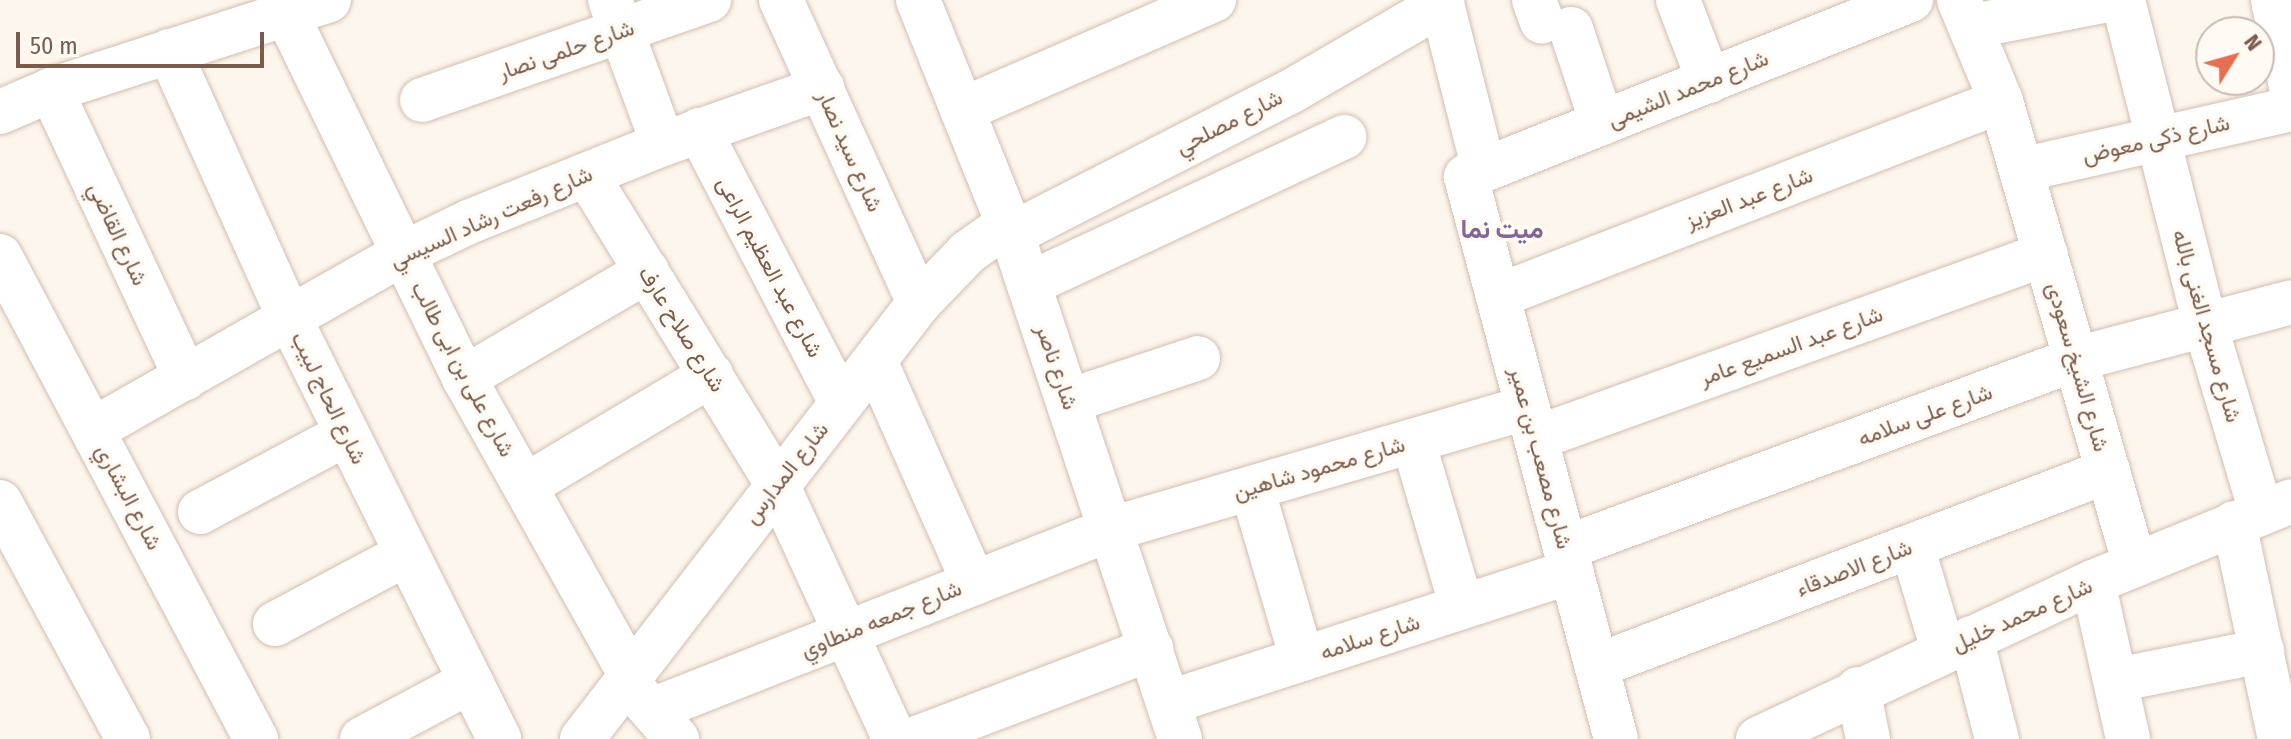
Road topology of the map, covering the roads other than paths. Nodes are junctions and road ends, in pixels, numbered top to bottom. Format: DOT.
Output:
graph roads {
  1 [pos="329,0"];
  2 [pos="709,0"];
  3 [pos="781,0"];
  4 [pos="918,0"];
  5 [pos="1214,0"];
  6 [pos="1678,0"];
  7 [pos="1911,0"];
  8 [pos="2108,0"];
  9 [pos="2123,0"];
  10 [pos="2273,0"];
  11 [pos="1442,2"];
  12 [pos="1967,13"];
  13 [pos="287,15"];
  14 [pos="616,15"];
  15 [pos="1549,17"];
  16 [pos="169,51"];
  17 [pos="1709,81"];
  18 [pos="2291,86"];
  19 [pos="822,88"];
  20 [pos="51,90"];
  21 [pos="422,100"];
  22 [pos="2001,101"];
  23 [pos="2291,109"];
  24 [pos="962,110"];
  25 [pos="0,112"];
  26 [pos="1602,123"];
  27 [pos="681,137"];
  28 [pos="1344,137"];
  29 [pos="2157,139"];
  30 [pos="2021,170"];
  31 [pos="1475,174"];
  32 [pos="587,175"];
  33 [pos="1010,229"];
  34 [pos="402,254"];
  35 [pos="2046,254"];
  36 [pos="0,256"];
  37 [pos="647,271"];
  38 [pos="1029,284"];
  39 [pos="1498,296"];
  40 [pos="2291,302"];
  41 [pos="919,303"];
  42 [pos="290,319"];
  43 [pos="2205,324"];
  44 [pos="1198,358"];
  45 [pos="2076,359"];
  46 [pos="875,361"];
  47 [pos="711,375"];
  48 [pos="186,378"];
  49 [pos="464,378"];
  50 [pos="1069,401"];
  51 [pos="841,403"];
  52 [pos="1531,422"];
  53 [pos="94,429"];
  54 [pos="346,434"];
  55 [pos="1413,441"];
  56 [pos="2108,471"];
  57 [pos="776,482"];
  58 [pos="525,486"];
  59 [pos="1252,488"];
  60 [pos="0,502"];
  61 [pos="200,512"];
  62 [pos="2262,512"];
  63 [pos="1111,529"];
  64 [pos="1912,546"];
  65 [pos="406,554"];
  66 [pos="1568,560"];
  67 [pos="2135,565"];
  68 [pos="2093,582"];
  69 [pos="974,583"];
  70 [pos="1462,607"];
  71 [pos="275,624"];
  72 [pos="846,633"];
  73 [pos="1957,644"];
  74 [pos="1151,649"];
  75 [pos="2262,651"];
  76 [pos="1302,659"];
  77 [pos="1599,665"];
  78 [pos="2116,680"];
  79 [pos="471,681"];
  80 [pos="1858,689"];
  81 [pos="646,701"];
  82 [pos="1175,720"];
  83 [pos="128,739"];
  84 [pos="256,739"];
  85 [pos="362,739"];
  86 [pos="499,739"];
  87 [pos="582,739"];
  88 [pos="895,739"];
  89 [pos="914,739"];
  90 [pos="1616,739"];
  91 [pos="1758,739"];
  92 [pos="1868,739"];
  93 [pos="1997,739"];
  94 [pos="2128,739"];
  95 [pos="2280,739"];
  1 -- 13 [label="street"];
  2 -- 14 [label="street, شارع حلمى نصار"];
  3 -- 19 [label="street, شارع سيد نصار"];
  4 -- 24 [label="street, شارع ناصر"];
  5 -- 24 [label="street"];
  6 -- 17 [label="street"];
  7 -- 17 [label="street, شارع محمد الشيمى"];
  8 -- 12 [label="street"];
  9 -- 29 [label="street, شارع مسجد الغنى بالله"];
  10 -- 18 [label="street"];
  11 -- 31 [label="street, شارع مصعب بن عمير"];
  11 -- 33 [label="street, شارع مصلحي"];
  12 -- 22 [label="street, شارع الشيخ سعودى"];
  13 -- 16 [label="street"];
  13 -- 34 [label="street, شارع على بن ابى طالب"];
  14 -- 21 [label="street, شارع حلمى نصار"];
  14 -- 27 [label="street, شارع عبد العظيم الراعى"];
  15 -- 26 [label="street"];
  16 -- 20 [label="street"];
  16 -- 42 [label="street, شارع الحاج لبيب"];
  17 -- 26 [label="street, شارع محمد الشيمى"];
  19 -- 27 [label="street, شارع رفعت رشاد السيسي"];
  19 -- 41 [label="street, شارع سيد نصار"];
  20 -- 25 [label="street"];
  20 -- 48 [label="street, شارع القاضي"];
  22 -- 30 [label="street, شارع الشيخ سعودى"];
  22 -- 39 [label="street, شارع عبد العزيز"];
  23 -- 29 [label="street, شارع ذكى معوض"];
  24 -- 33 [label="street, شارع ناصر"];
  26 -- 31 [label="street, شارع محمد الشيمى"];
  27 -- 32 [label="street, شارع رفعت رشاد السيسي"];
  27 -- 51 [label="street, شارع عبد العظيم الراعى"];
  28 -- 38 [label="street"];
  29 -- 30 [label="street, شارع ذكى معوض"];
  29 -- 43 [label="street, شارع مسجد الغنى بالله"];
  30 -- 35 [label="street, شارع الشيخ سعودى"];
  31 -- 39 [label="street, شارع مصعب بن عمير"];
  32 -- 34 [label="street, شارع رفعت رشاد السيسي"];
  32 -- 37 [label="street, شارع صلاح عارف"];
  33 -- 38 [label="street, شارع ناصر"];
  33 -- 41 [label="street, شارع المدارس"];
  34 -- 42 [label="street, شارع رفعت رشاد السيسي"];
  34 -- 49 [label="street, شارع على بن ابى طالب"];
  35 -- 45 [label="street, شارع الشيخ سعودى"];
  35 -- 52 [label="street, شارع عبد السميع عامر"];
  36 -- 53 [label="street, شارع البشاري"];
  37 -- 47 [label="street, شارع صلاح عارف"];
  37 -- 49 [label="street"];
  38 -- 50 [label="street, شارع ناصر"];
  39 -- 52 [label="street, شارع مصعب بن عمير"];
  40 -- 43 [label="street, شارع على سلامه"];
  41 -- 46 [label="street, شارع المدارس"];
  42 -- 48 [label="street, شارع رفعت رشاد السيسي"];
  42 -- 54 [label="street, شارع الحاج لبيب"];
  43 -- 45 [label="street, شارع على سلامه"];
  43 -- 62 [label="street, شارع مسجد الغنى بالله"];
  44 -- 50 [label="street"];
  45 -- 56 [label="street, شارع الشيخ سعودى"];
  45 -- 66 [label="street, شارع على سلامه"];
  46 -- 51 [label="street, شارع المدارس"];
  46 -- 69 [label="street"];
  47 -- 57 [label="street, شارع صلاح عارف"];
  47 -- 58 [label="street"];
  48 -- 53 [label="street, شارع رفعت رشاد السيسي"];
  49 -- 58 [label="street, شارع على بن ابى طالب"];
  50 -- 63 [label="street, شارع ناصر"];
  51 -- 57 [label="street, شارع المدارس"];
  52 -- 55 [label="street, شارع محمود شاهين"];
  52 -- 66 [label="street, شارع مصعب بن عمير"];
  53 -- 84 [label="street, شارع البشاري"];
  54 -- 61 [label="street"];
  54 -- 65 [label="street, شارع الحاج لبيب"];
  55 -- 59 [label="street, شارع محمود شاهين"];
  55 -- 70 [label="street"];
  56 -- 64 [label="street, شارع الاصدقاء"];
  56 -- 67 [label="street, شارع الشيخ سعودى"];
  57 -- 72 [label="street, شارع صلاح عارف"];
  57 -- 81 [label="street, شارع المدارس"];
  58 -- 81 [label="street, شارع على بن ابى طالب"];
  59 -- 63 [label="street, شارع محمود شاهين"];
  59 -- 76 [label="street"];
  60 -- 83 [label="street"];
  62 -- 67 [label="street, شارع محمد خليل"];
  62 -- 75 [label="street, شارع مسجد الغنى بالله"];
  63 -- 69 [label="street, شارع جمعه منطاوي"];
  63 -- 74 [label="street, شارع ناصر"];
  64 -- 73 [label="street"];
  64 -- 77 [label="street, شارع الاصدقاء"];
  65 -- 71 [label="street"];
  65 -- 79 [label="street, شارع الحاج لبيب"];
  66 -- 70 [label="street, شارع سلامه"];
  66 -- 77 [label="street, شارع مصعب بن عمير"];
  67 -- 68 [label="street, شارع محمد خليل"];
  68 -- 73 [label="street, شارع محمد خليل"];
  68 -- 78 [label="street"];
  69 -- 72 [label="street, شارع جمعه منطاوي"];
  70 -- 76 [label="street, شارع سلامه"];
  72 -- 81 [label="street, شارع جمعه منطاوي"];
  72 -- 88 [label="street, شارع صلاح عارف"];
  73 -- 80 [label="street, شارع محمد خليل"];
  73 -- 93 [label="street"];
  74 -- 82 [label="street, شارع ناصر"];
  74 -- 89 [label="street"];
  75 -- 78 [label="street"];
  75 -- 95 [label="street, شارع مسجد الغنى بالله"];
  76 -- 82 [label="street, شارع سلامه"];
  77 -- 90 [label="street, شارع مصعب بن عمير"];
  78 -- 94 [label="street"];
  79 -- 85 [label="street"];
  79 -- 86 [label="street, شارع الحاج لبيب"];
  80 -- 91 [label="street, شارع محمد خليل"];
  80 -- 92 [label="street"];
  81 -- 87 [label="street, شارع المدارس"];
}
